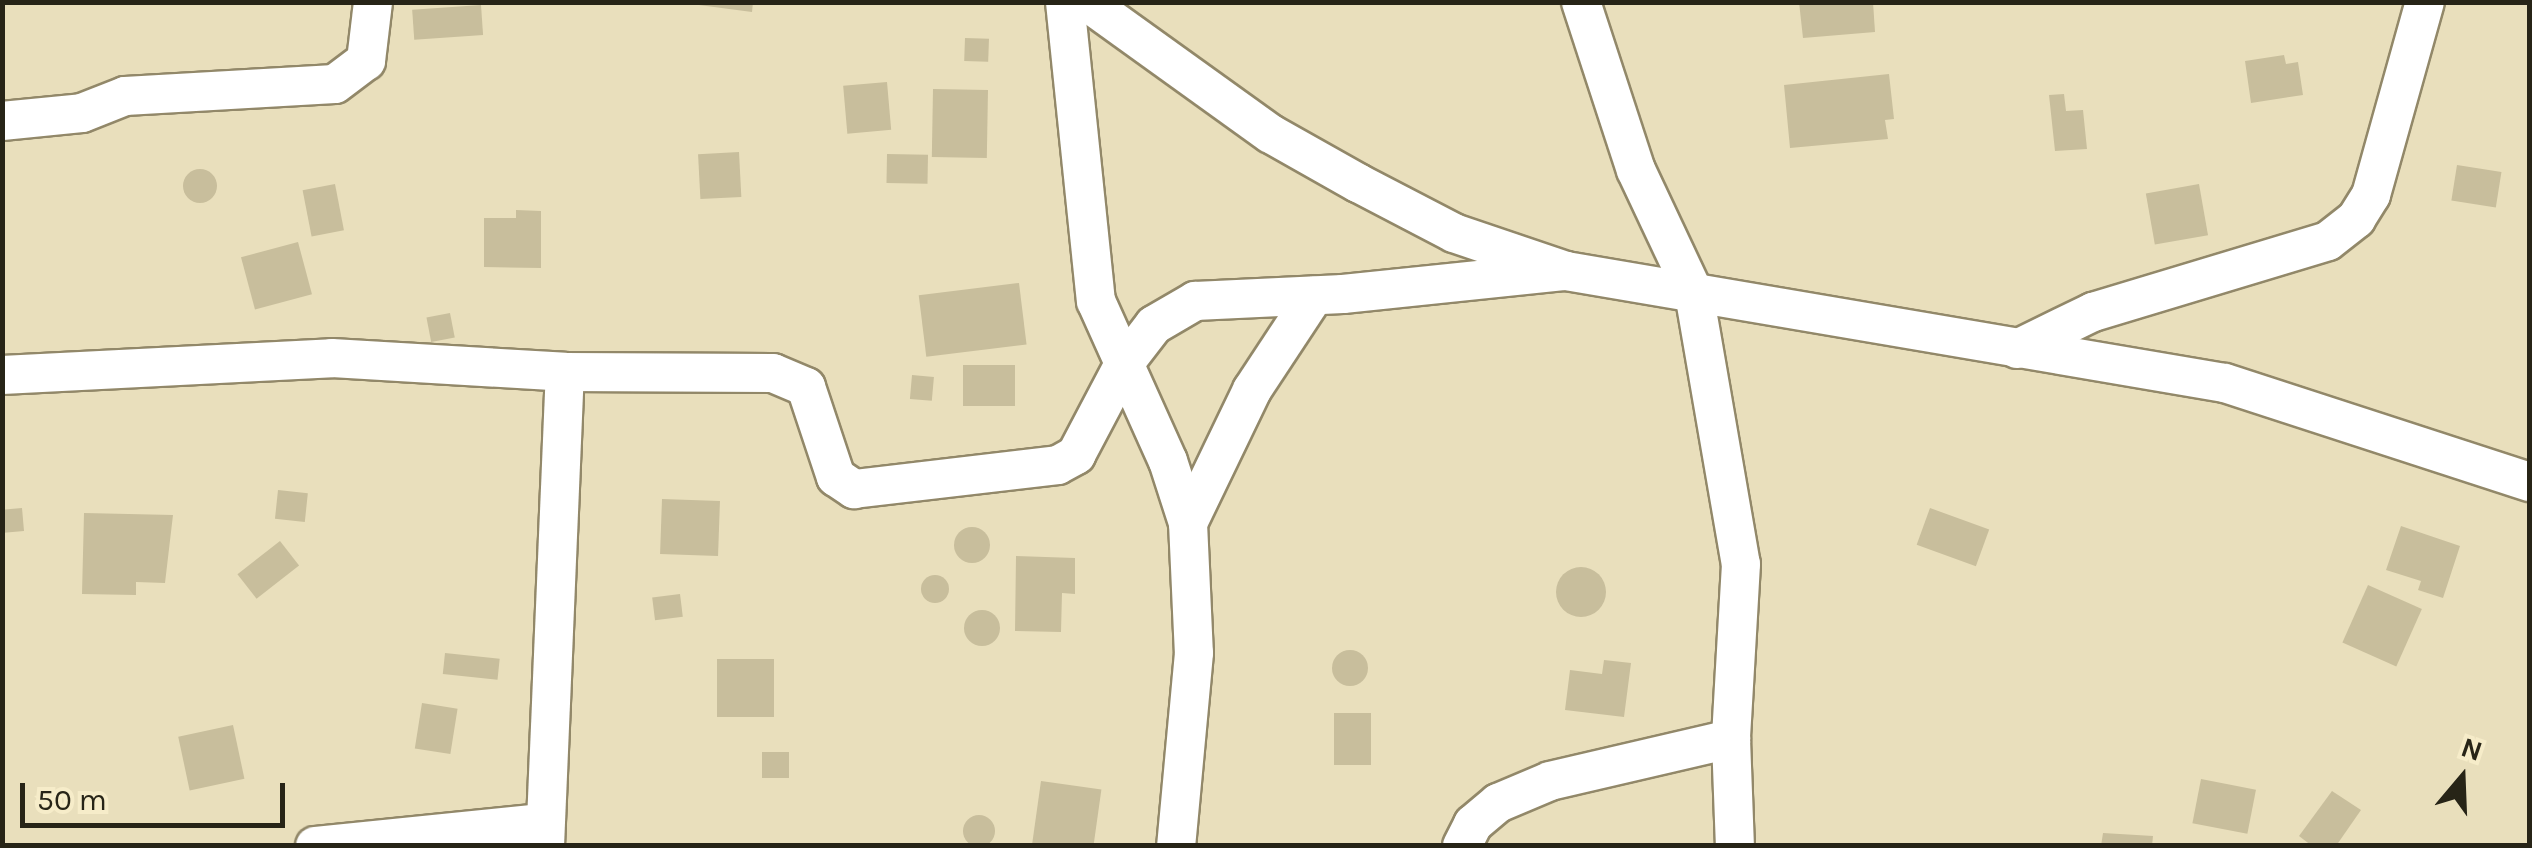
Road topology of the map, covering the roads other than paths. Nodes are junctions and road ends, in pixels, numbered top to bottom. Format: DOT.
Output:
graph roads {
  1 [pos="373,2"];
  2 [pos="1065,2"];
  3 [pos="1087,2"];
  4 [pos="1581,2"];
  5 [pos="2425,2"];
  6 [pos="2,121"];
  7 [pos="1566,271"];
  8 [pos="1694,293"];
  9 [pos="1314,296"];
  10 [pos="2017,349"];
  11 [pos="1124,364"];
  12 [pos="565,372"];
  13 [pos="2,375"];
  14 [pos="2530,482"];
  15 [pos="1188,522"];
  16 [pos="1732,739"];
  17 [pos="543,834"];
  18 [pos="315,846"];
  19 [pos="1176,846"];
  20 [pos="1462,846"];
  21 [pos="1735,846"];
  1 -- 6 [label="street"];
  2 -- 11 [label="street"];
  3 -- 7 [label="street"];
  4 -- 8 [label="street"];
  5 -- 10 [label="street"];
  7 -- 8 [label="street"];
  7 -- 9 [label="street"];
  8 -- 10 [label="street"];
  8 -- 16 [label="street"];
  9 -- 11 [label="street"];
  9 -- 15 [label="street"];
  10 -- 14 [label="street"];
  11 -- 12 [label="street"];
  11 -- 15 [label="street"];
  12 -- 13 [label="street"];
  12 -- 17 [label="street"];
  15 -- 19 [label="street"];
  16 -- 20 [label="street"];
  16 -- 21 [label="street"];
  17 -- 18 [label="street"];
}
